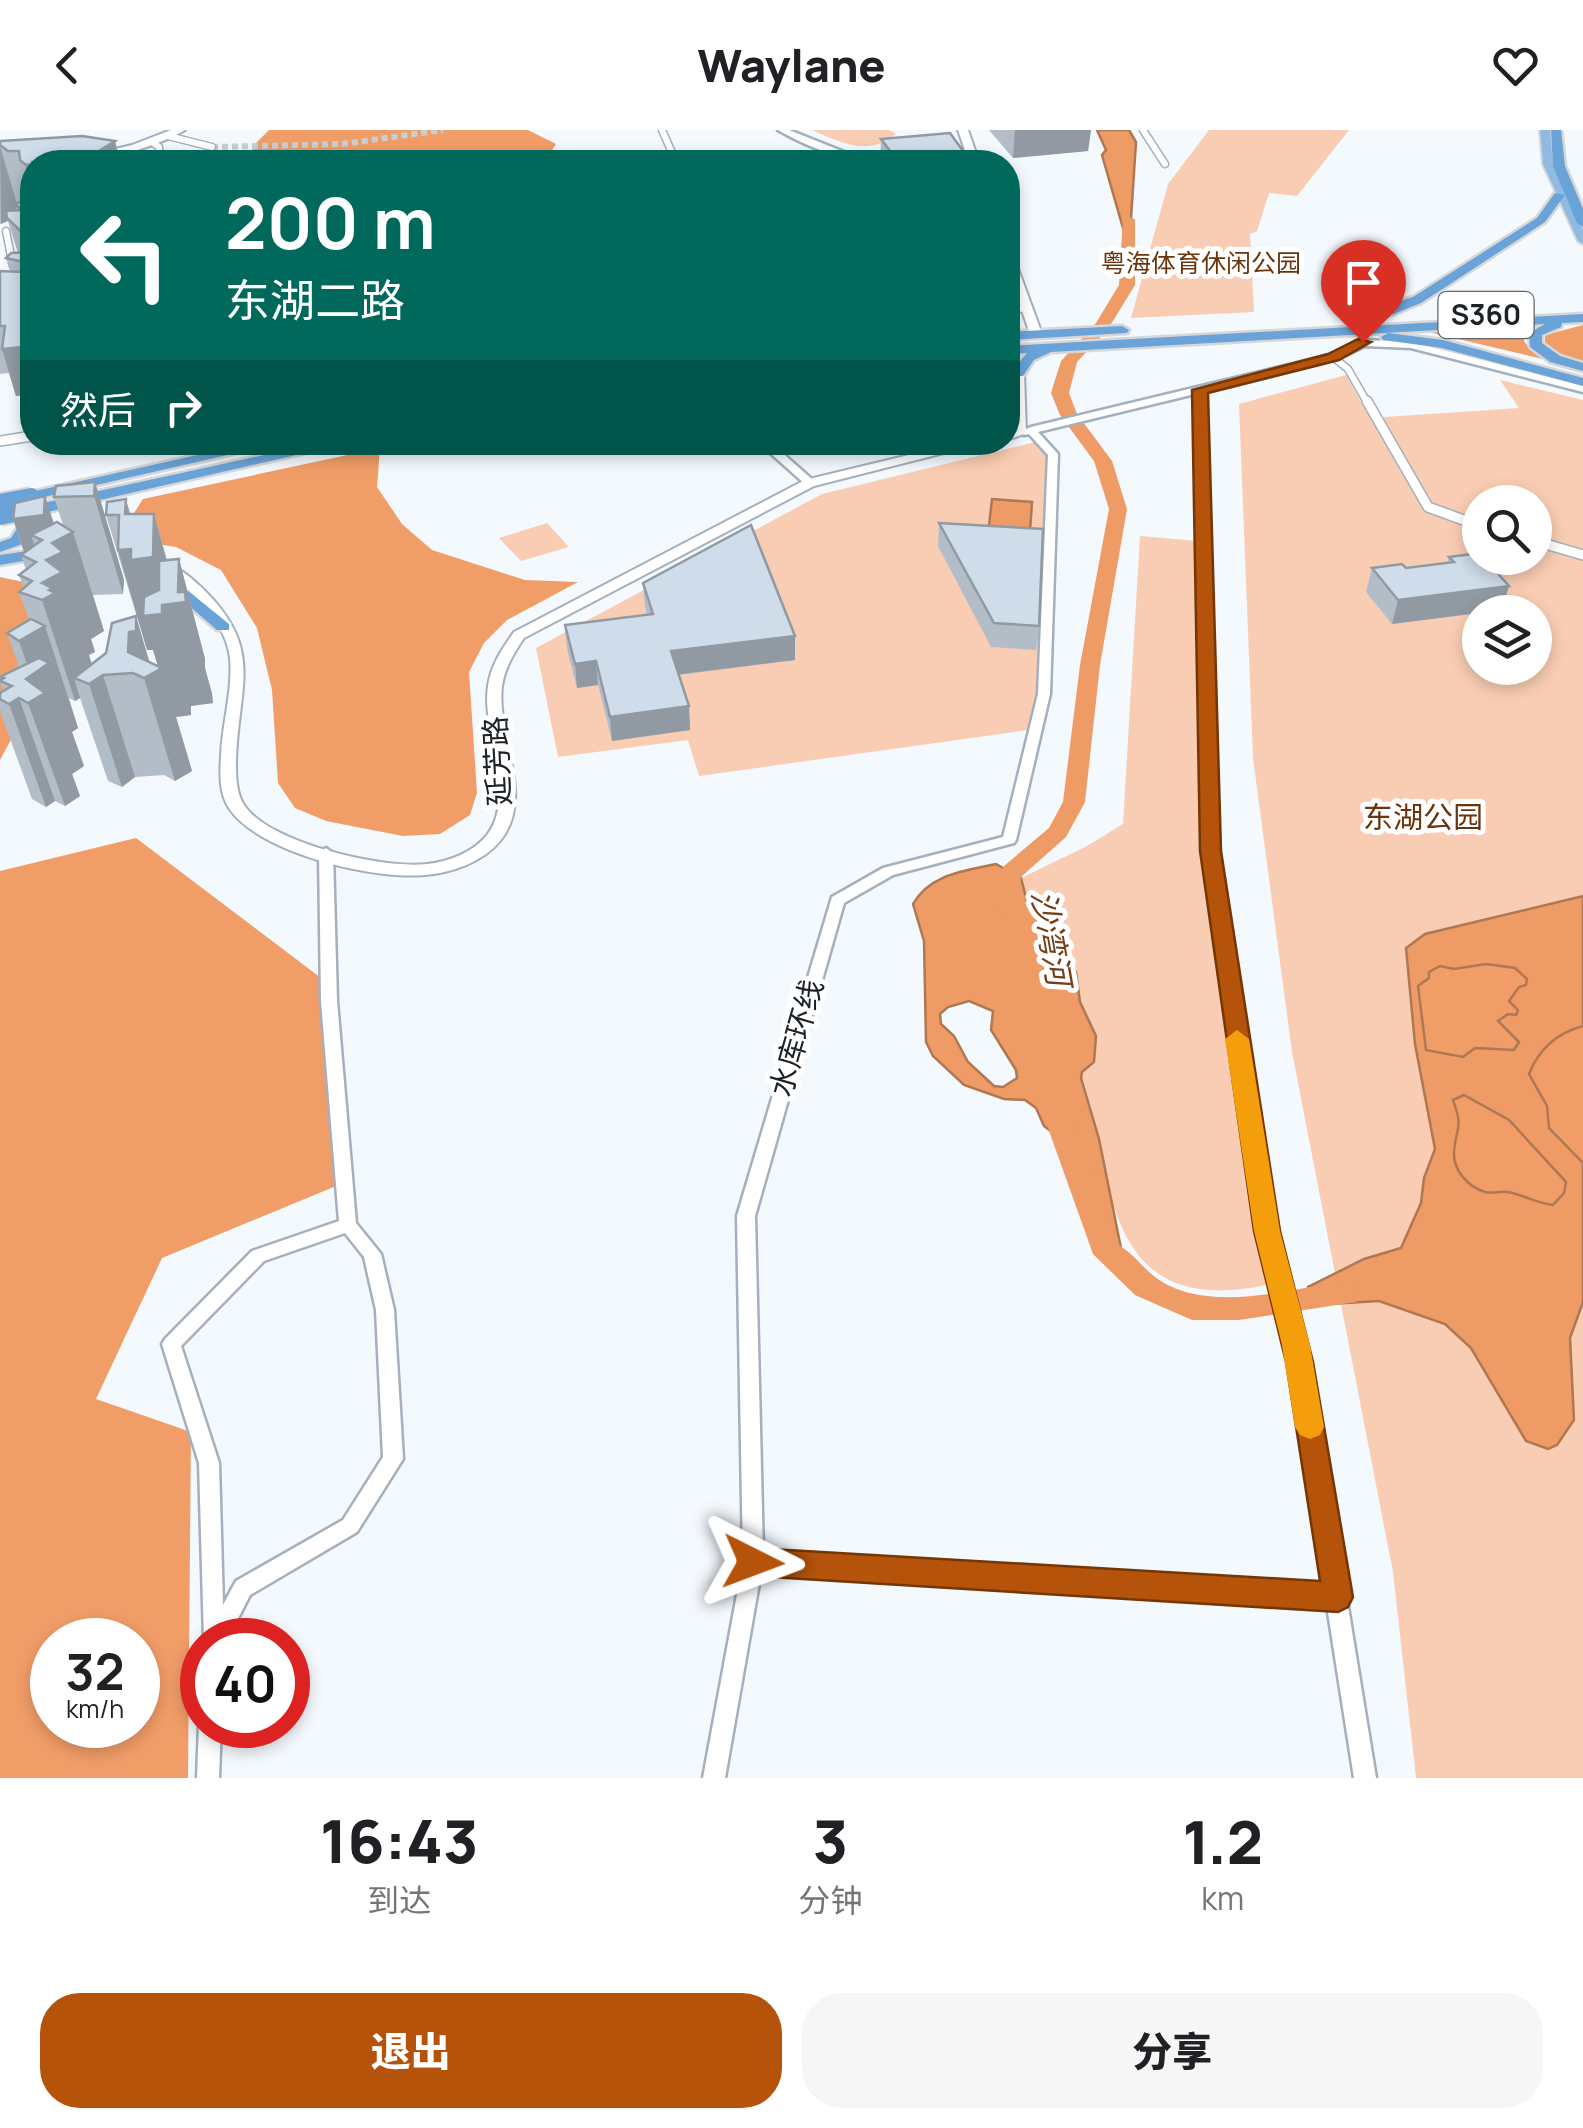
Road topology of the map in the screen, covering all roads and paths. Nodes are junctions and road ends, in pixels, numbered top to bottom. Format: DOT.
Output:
graph roads {
  1 [pos="180,130"];
  2 [pos="782,130"];
  3 [pos="1143,130"];
  4 [pos="1549,132"];
  5 [pos="168,136"];
  6 [pos="152,142"];
  7 [pos="212,148"];
  8 [pos="118,150"];
  9 [pos="159,150"];
  10 [pos="831,150"];
  11 [pos="1165,164"];
  12 [pos="1559,194"];
  13 [pos="1583,223"];
  14 [pos="16,225"];
  15 [pos="3,232"];
  16 [pos="1583,241"];
  17 [pos="16,279"];
  18 [pos="1020,288"];
  19 [pos="1027,308"];
  20 [pos="1020,309"];
  21 [pos="1583,315"];
  22 [pos="1296,328"];
  23 [pos="1020,337"];
  24 [pos="1045,338"];
  25 [pos="1020,346"];
  26 [pos="1333,357"];
  27 [pos="1020,363"];
  28 [pos="1583,378"];
  29 [pos="1200,390"];
  30 [pos="1020,402"];
  31 [pos="1026,432"];
  32 [pos="225,455"];
  33 [pos="279,455"];
  34 [pos="778,455"];
  35 [pos="926,455"];
  36 [pos="810,483"];
  37 [pos="0,494"];
  38 [pos="0,502"];
  39 [pos="35,502"];
  40 [pos="0,517"];
  41 [pos="1462,519"];
  42 [pos="27,524"];
  43 [pos="45,534"];
  44 [pos="1552,546"];
  45 [pos="0,550"];
  46 [pos="69,552"];
  47 [pos="1583,554"];
  48 [pos="0,560"];
  49 [pos="148,565"];
  50 [pos="223,627"];
  51 [pos="326,853"];
  52 [pos="348,1225"];
  53 [pos="753,1562"];
  54 [pos="1338,1597"];
  55 [pos="214,1618"];
  56 [pos="227,1618"];
  57 [pos="209,1748"];
  58 [pos="208,1778"];
  59 [pos="714,1778"];
  60 [pos="1365,1778"];
  1 -- 5 [label="main road"];
  2 -- 10 [label="street"];
  3 -- 11 [label="street"];
  4 -- 12 [label="main road"];
  4 -- 13 [label="highway"];
  5 -- 6 [label="main road"];
  5 -- 7 [label="street"];
  6 -- 8 [label="main road"];
  6 -- 9 [label="street"];
  12 -- 16 [label="main road"];
  12 -- 22 [label="highway"];
  14 -- 15 [label="street"];
  15 -- 17 [label="street"];
  18 -- 19 [label="main road"];
  19 -- 20 [label="street"];
  19 -- 24 [label="main road"];
  21 -- 22 [label="highway"];
  21 -- 22 [label="highway, S360"];
  21 -- 28 [label="highway"];
  22 -- 24 [label="highway, S360"];
  22 -- 28 [label="highway, S360"];
  22 -- 28 [label="highway"];
  23 -- 24 [label="highway, S360"];
  24 -- 25 [label="highway, S360"];
  24 -- 27 [label="highway"];
  26 -- 28 [label="street"];
  26 -- 29 [label="street"];
  26 -- 41 [label="street"];
  29 -- 31 [label="street"];
  29 -- 54 [label="street"];
  30 -- 31 [label="main road"];
  31 -- 53 [label="street, 水库环线"];
  32 -- 39 [label="highway"];
  33 -- 39 [label="highway"];
  34 -- 36 [label="street"];
  35 -- 36 [label="main road, 延芳路"];
  36 -- 51 [label="main road, 延芳路"];
  37 -- 42 [label="main road"];
  38 -- 39 [label="highway, bridge"];
  39 -- 40 [label="highway, bridge"];
  42 -- 43 [label="main road"];
  42 -- 45 [label="highway"];
  43 -- 45 [label="highway"];
  44 -- 47 [label="street"];
  46 -- 48 [label="highway"];
  49 -- 50 [label="highway"];
  50 -- 51 [label="main road, 延芳路"];
  51 -- 52 [label="street"];
  52 -- 55 [label="street"];
  52 -- 56 [label="street"];
  53 -- 54 [label="street"];
  53 -- 59 [label="street, 水库环线"];
  54 -- 60 [label="street"];
  57 -- 58 [label="street"];
}
